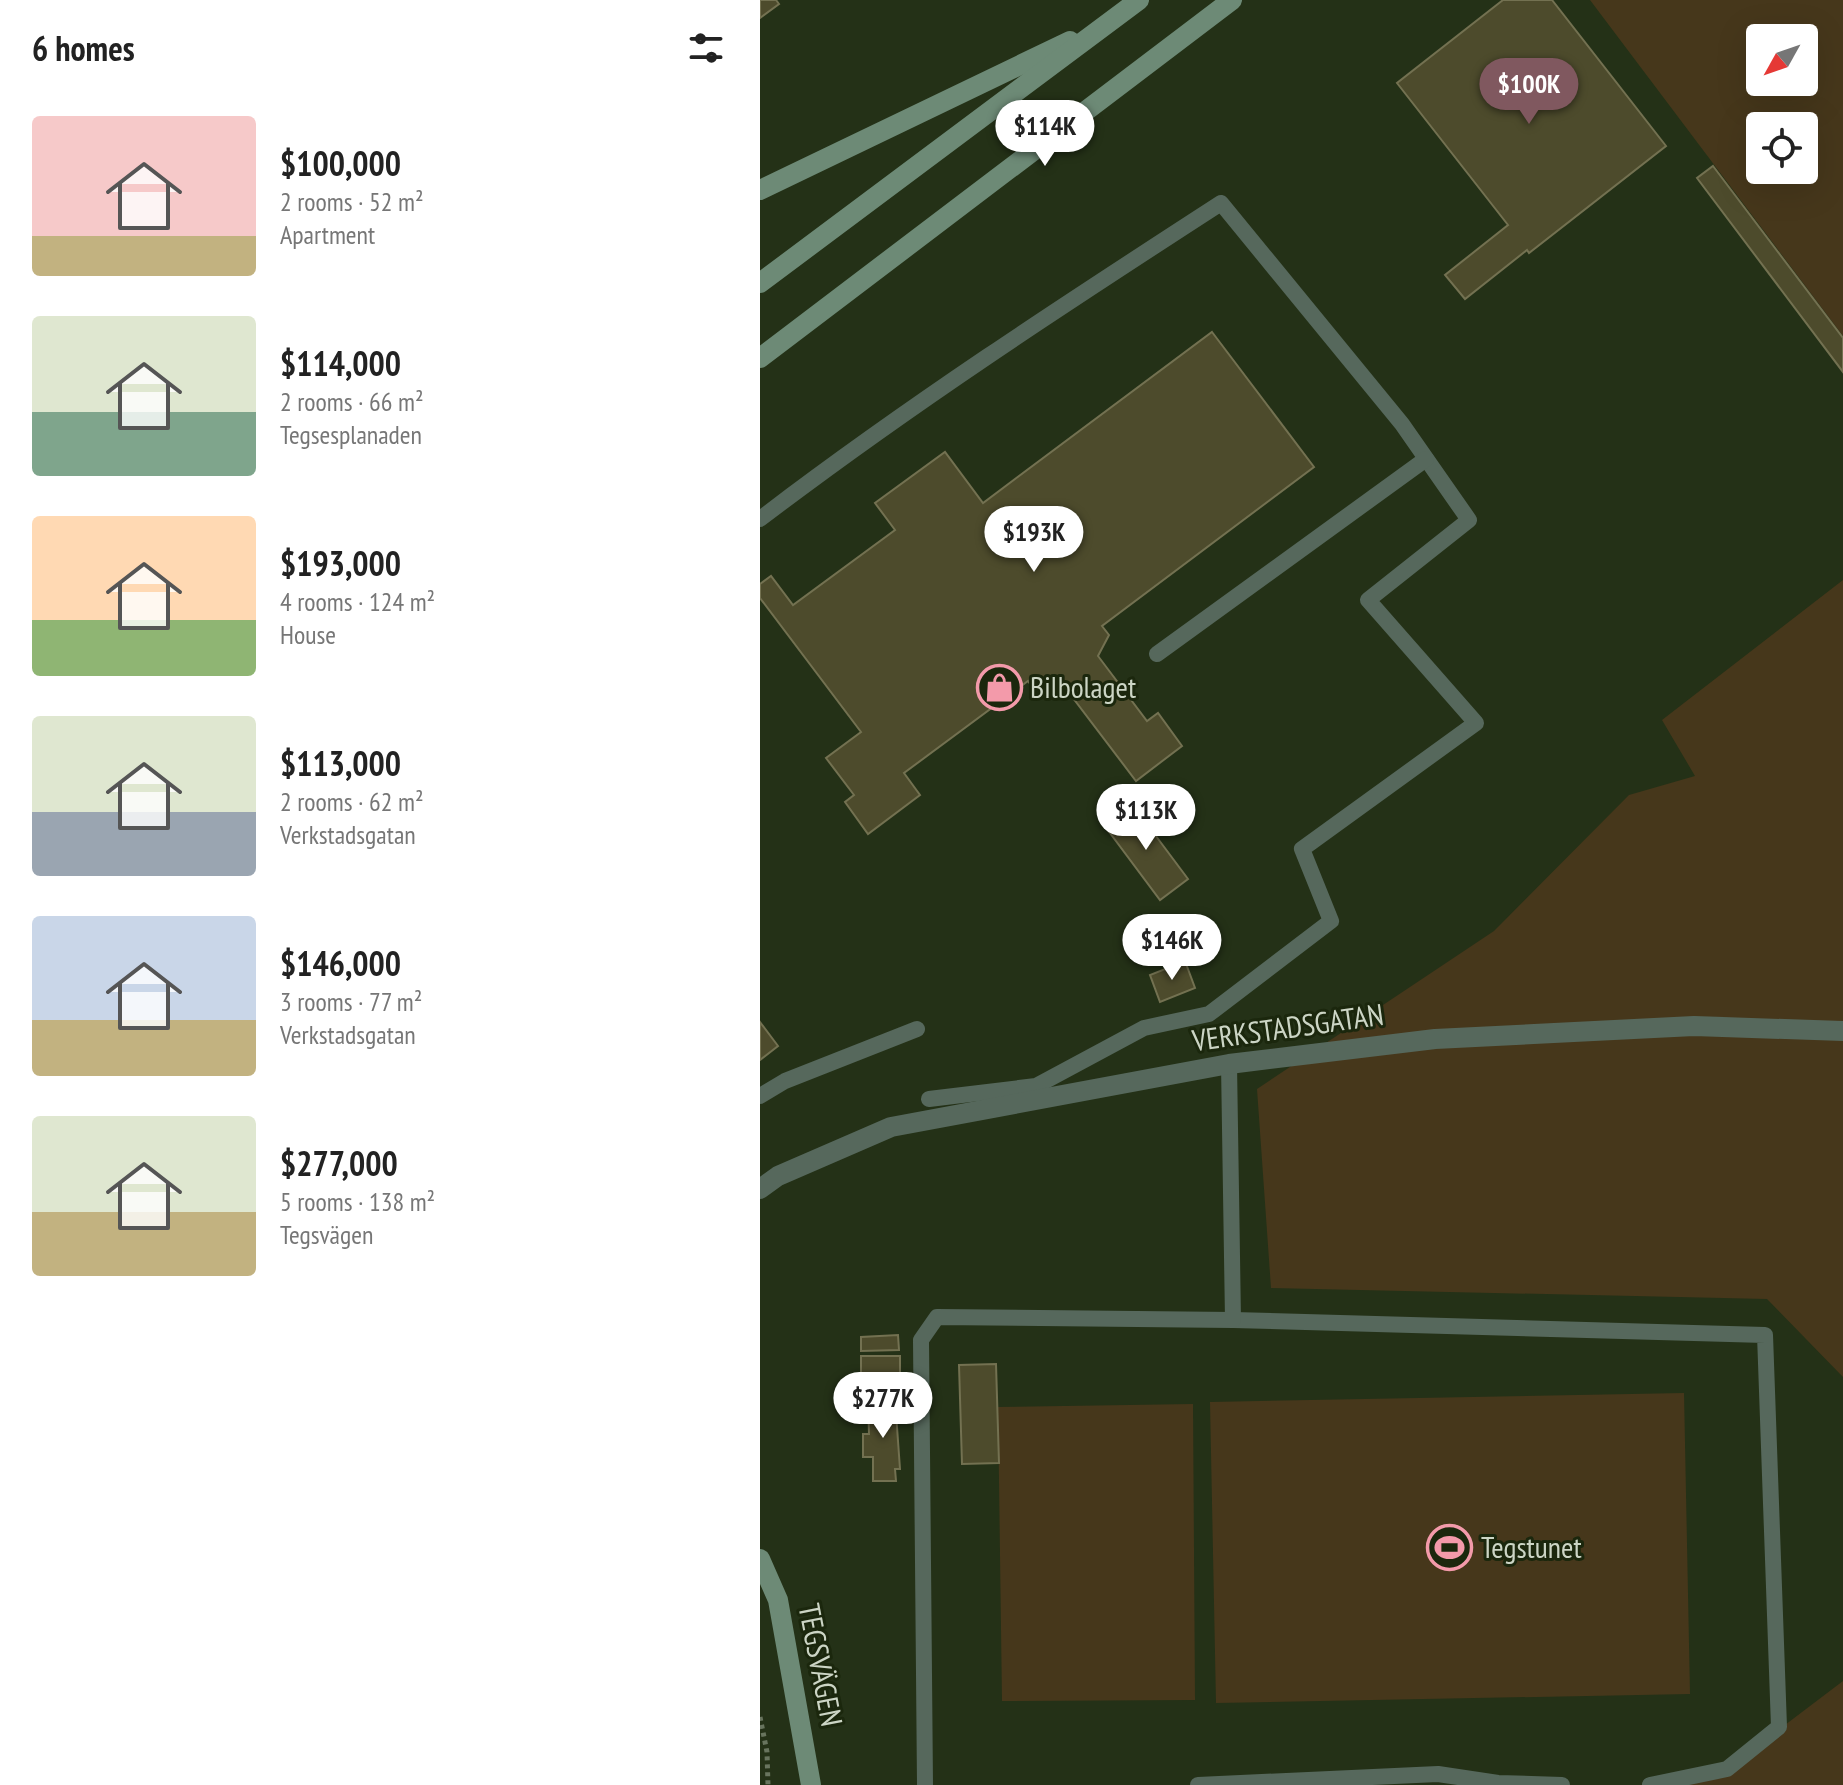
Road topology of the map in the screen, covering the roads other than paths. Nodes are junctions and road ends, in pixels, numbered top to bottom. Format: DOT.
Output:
graph roads {
  1 [pos="1139,0"];
  2 [pos="1232,0"];
  3 [pos="1109,22"];
  4 [pos="760,190"];
  5 [pos="760,283"];
  6 [pos="760,358"];
  7 [pos="1426,459"];
  8 [pos="760,519"];
  9 [pos="1157,654"];
  10 [pos="917,1029"];
  11 [pos="1843,1031"];
  12 [pos="1229,1064"];
  13 [pos="760,1096"];
  14 [pos="929,1099"];
  15 [pos="760,1189"];
  16 [pos="1233,1320"];
  17 [pos="760,1559"];
  18 [pos="811,1785"];
  19 [pos="925,1785"];
  20 [pos="1198,1785"];
  21 [pos="1562,1785"];
  22 [pos="1650,1785"];
  1 -- 3 [label="main road"];
  2 -- 6 [label="main road"];
  3 -- 4 [label="main road"];
  3 -- 5 [label="main road"];
  7 -- 8 [label="lane"];
  7 -- 9 [label="lane"];
  7 -- 14 [label="lane"];
  10 -- 13 [label="lane"];
  11 -- 12 [label="street, VERKSTADSGATAN"];
  12 -- 15 [label="street, VERKSTADSGATAN"];
  12 -- 16 [label="lane"];
  16 -- 19 [label="lane"];
  16 -- 22 [label="lane"];
  17 -- 18 [label="main road, TEGSVÄGEN"];
  20 -- 21 [label="lane"];
}
